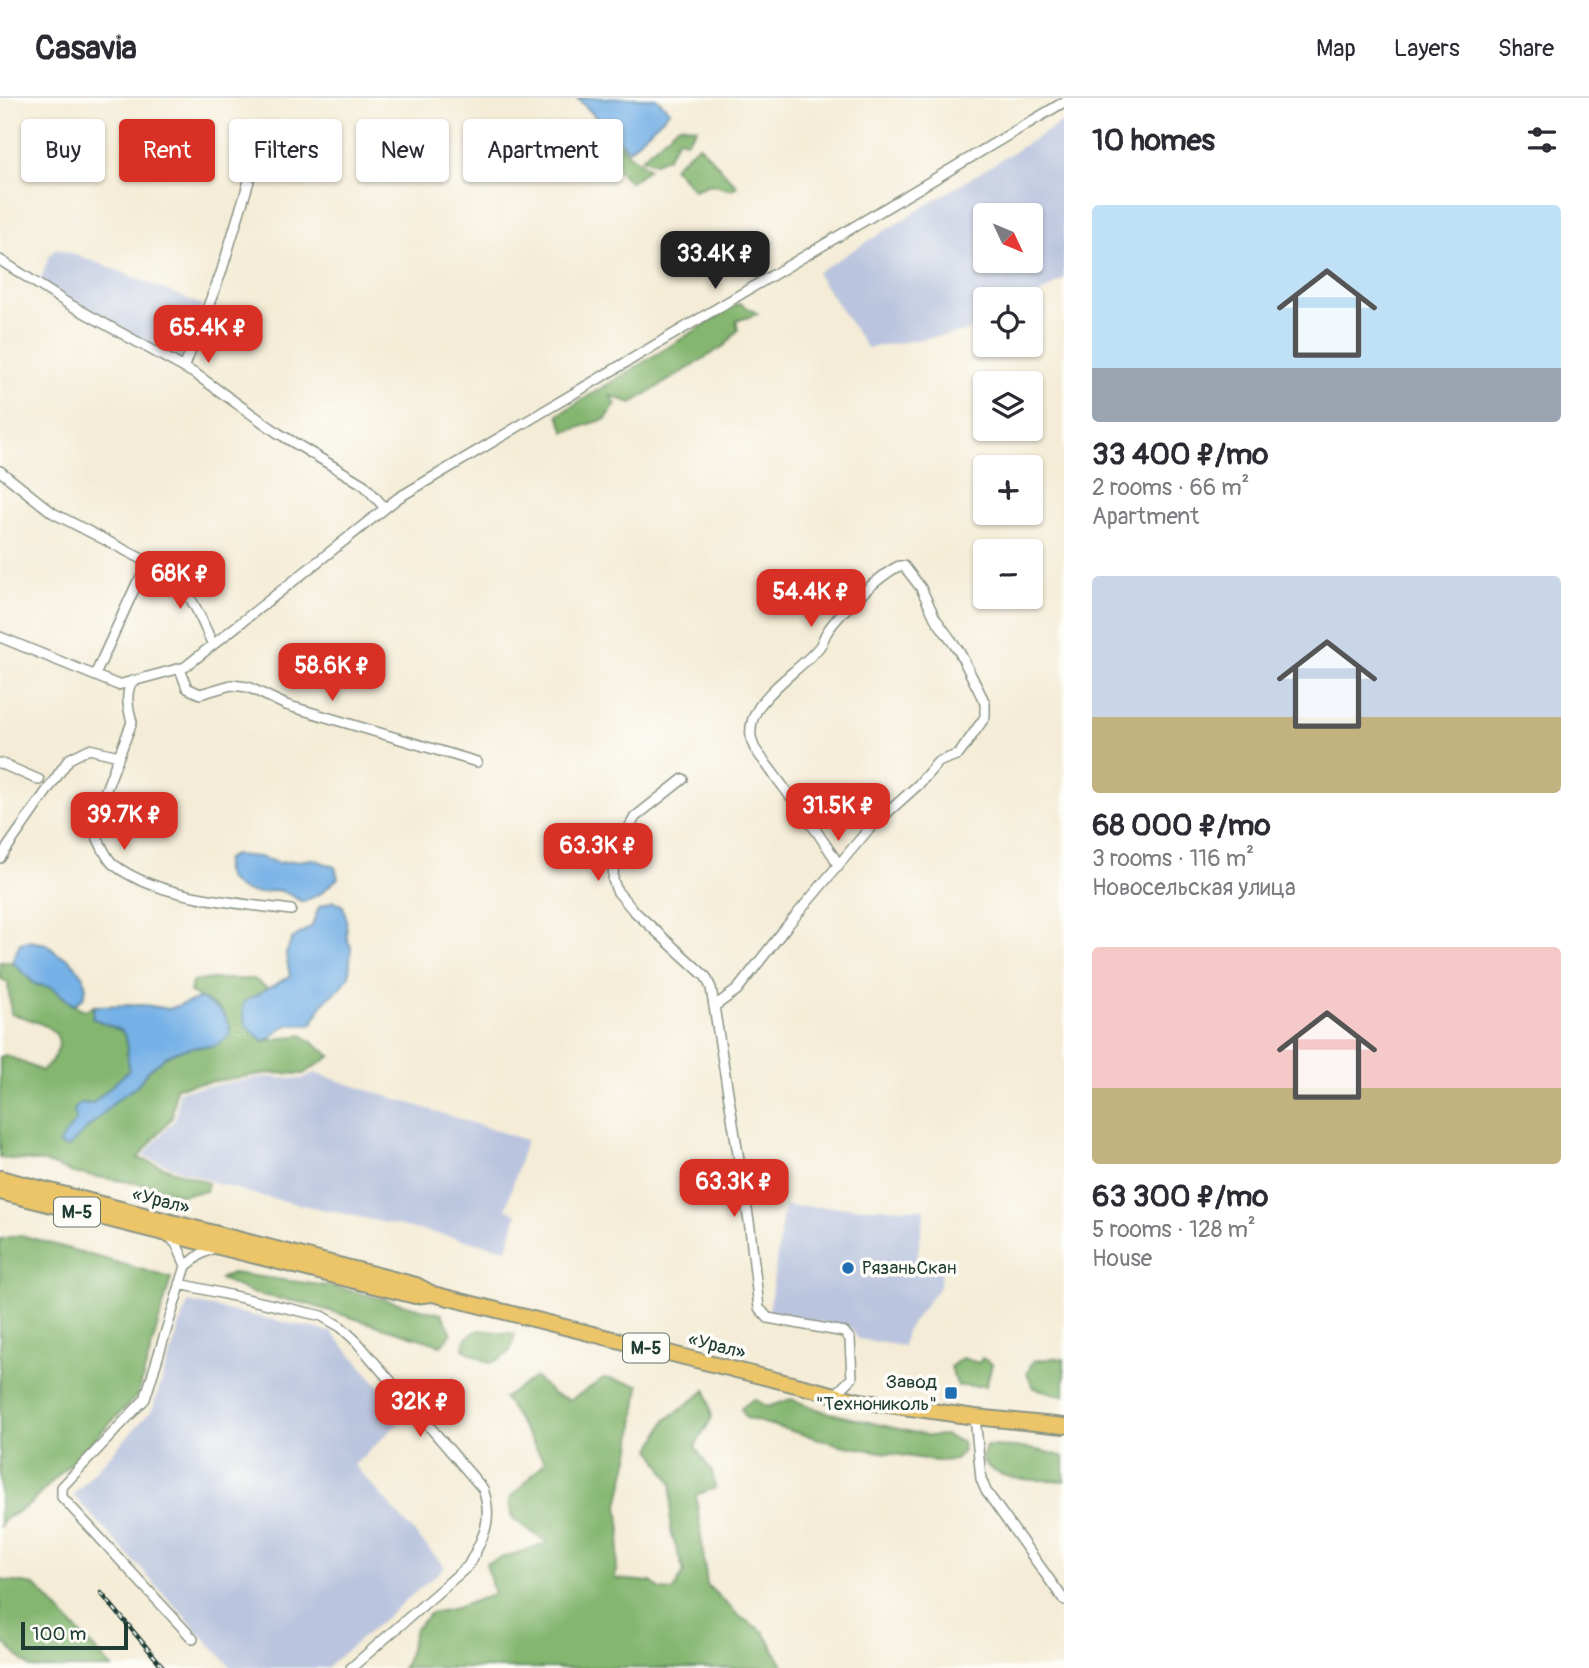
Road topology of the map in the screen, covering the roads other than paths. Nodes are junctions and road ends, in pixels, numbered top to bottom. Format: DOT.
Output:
graph roads {
  1 [pos="1064,103"];
  2 [pos="249,182"];
  3 [pos="0,260"];
  4 [pos="184,368"];
  5 [pos="0,471"];
  6 [pos="385,508"];
  7 [pos="146,570"];
  8 [pos="0,637"];
  9 [pos="213,645"];
  10 [pos="180,669"];
  11 [pos="95,676"];
  12 [pos="132,681"];
  13 [pos="119,756"];
  14 [pos="477,762"];
  15 [pos="0,763"];
  16 [pos="683,779"];
  17 [pos="39,780"];
  18 [pos="0,858"];
  19 [pos="838,867"];
  20 [pos="291,910"];
  21 [pos="716,1005"];
  22 [pos="0,1178"];
  23 [pos="0,1192"];
  24 [pos="169,1236"];
  25 [pos="216,1247"];
  26 [pos="186,1266"];
  27 [pos="180,1284"];
  28 [pos="433,1294"];
  29 [pos="835,1395"];
  30 [pos="975,1417"];
  31 [pos="1064,1426"];
  32 [pos="1064,1600"];
  33 [pos="192,1639"];
  34 [pos="351,1668"];
  1 -- 6 [label="street"];
  2 -- 4 [label="street"];
  3 -- 4 [label="street"];
  4 -- 6 [label="street"];
  5 -- 7 [label="street"];
  6 -- 9 [label="street"];
  7 -- 9 [label="street"];
  7 -- 11 [label="street"];
  8 -- 11 [label="street"];
  9 -- 10 [label="street"];
  10 -- 12 [label="street"];
  10 -- 14 [label="street"];
  11 -- 12 [label="street"];
  12 -- 13 [label="street"];
  13 -- 18 [label="street"];
  13 -- 20 [label="street"];
  15 -- 17 [label="street"];
  16 -- 21 [label="street"];
  19 -- 19 [label="street"];
  19 -- 21 [label="street"];
  21 -- 29 [label="street"];
  22 -- 28 [label="highway, «Урал» / М-5"];
  23 -- 24 [label="highway, «Урал» / М-5"];
  24 -- 25 [label="highway, «Урал» / М-5"];
  24 -- 26 [label="street"];
  25 -- 26 [label="street"];
  25 -- 28 [label="highway, «Урал» / М-5"];
  26 -- 27 [label="street"];
  27 -- 33 [label="street"];
  27 -- 34 [label="street"];
  28 -- 29 [label="highway, «Урал» / М-5"];
  29 -- 30 [label="highway, «Урал» / М-5"];
  30 -- 31 [label="highway, «Урал» / М-5"];
  30 -- 32 [label="street"];
}
